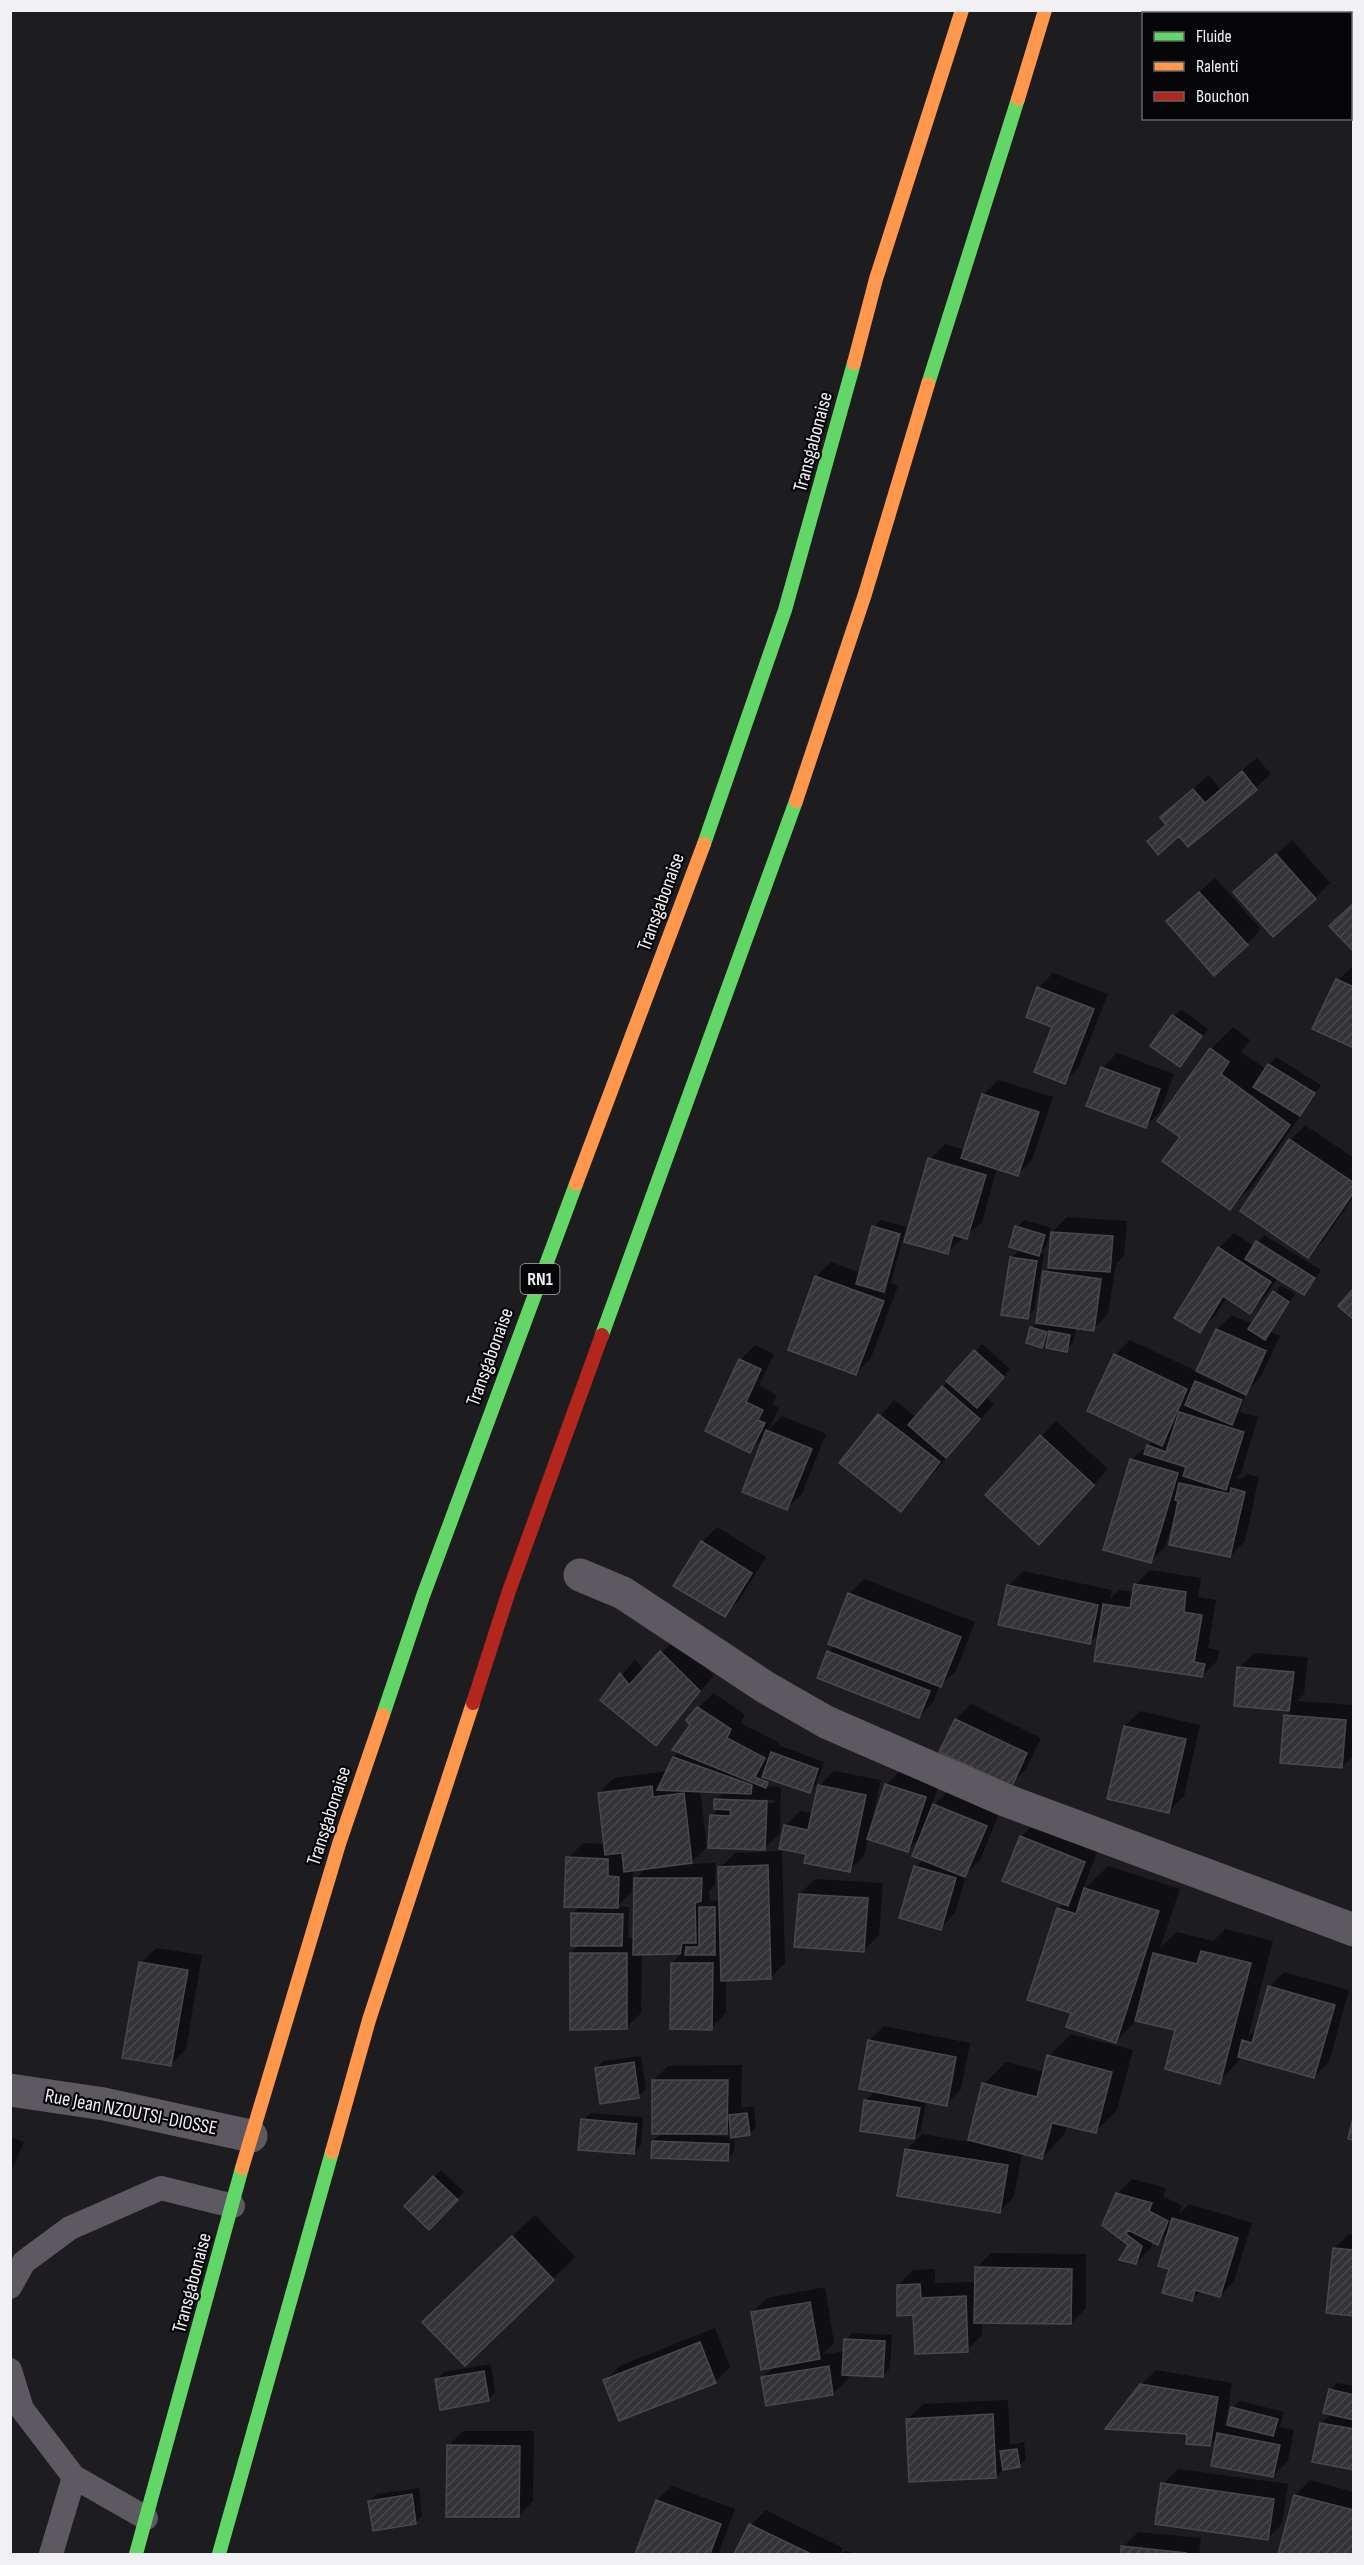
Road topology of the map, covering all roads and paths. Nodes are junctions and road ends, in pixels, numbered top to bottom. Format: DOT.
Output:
graph roads {
  1 [pos="962,10"];
  2 [pos="1045,10"];
  3 [pos="580,1575"];
  4 [pos="1353,1930"];
  5 [pos="10,2090"];
  6 [pos="251,2136"];
  7 [pos="232,2206"];
  8 [pos="10,2287"];
  9 [pos="10,2370"];
  10 [pos="74,2478"];
  11 [pos="146,2518"];
  12 [pos="51,2554"];
  13 [pos="136,2554"];
  14 [pos="219,2554"];
  1 -- 6 [label="highway, Transgabonaise / RN1"];
  2 -- 14 [label="highway"];
  3 -- 4 [label="street"];
  5 -- 6 [label="street, Rue Jean NZOUTSI-DIOSSE"];
  6 -- 7 [label="highway, Transgabonaise / RN1"];
  7 -- 8 [label="lane"];
  7 -- 11 [label="highway, Transgabonaise / RN1"];
  9 -- 10 [label="lane"];
  10 -- 11 [label="lane"];
  10 -- 12 [label="lane"];
  11 -- 13 [label="highway, Transgabonaise / RN1"];
}
